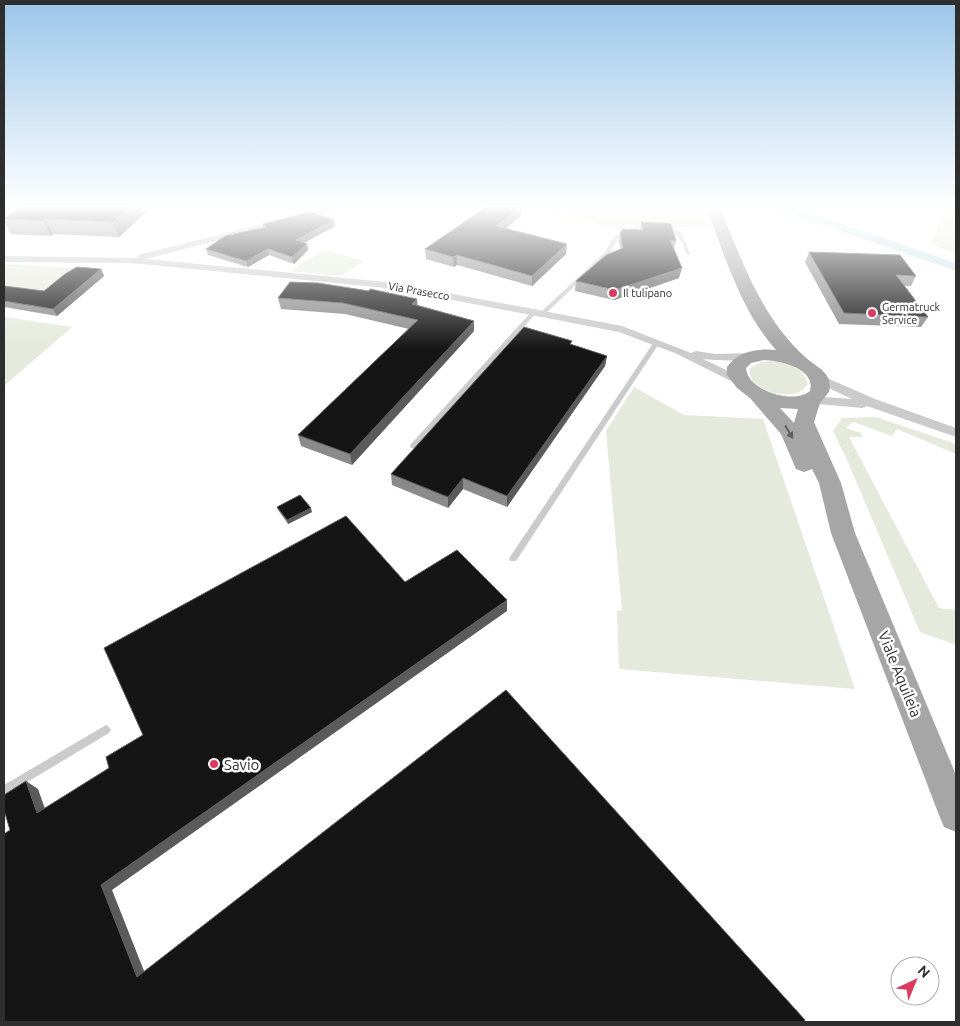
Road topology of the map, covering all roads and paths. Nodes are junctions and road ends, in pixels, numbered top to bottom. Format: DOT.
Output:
graph roads {
  1 [pos="157,253"];
  2 [pos="607,253"];
  3 [pos="732,253"];
  4 [pos="4,259"];
  5 [pos="132,260"];
  6 [pos="754,306"];
  7 [pos="539,312"];
  8 [pos="657,342"];
  9 [pos="680,351"];
  10 [pos="757,355"];
  11 [pos="803,364"];
  12 [pos="820,379"];
  13 [pos="740,381"];
  14 [pos="757,395"];
  15 [pos="811,400"];
  16 [pos="881,406"];
  17 [pos="956,433"];
  18 [pos="412,446"];
  19 [pos="843,533"];
  20 [pos="513,559"];
  21 [pos="106,730"];
  22 [pos="4,791"];
  23 [pos="956,816"];
  1 -- 5 [label="street"];
  2 -- 7 [label="lane"];
  3 -- 6 [label="main road"];
  4 -- 5 [label="street, Via Prasecco"];
  5 -- 7 [label="street, Via Prasecco"];
  6 -- 10 [label="main road"];
  6 -- 11 [label="main road"];
  7 -- 8 [label="street, Via Prasecco"];
  7 -- 18 [label="lane"];
  8 -- 9 [label="street, Via Prasecco"];
  8 -- 20 [label="lane"];
  9 -- 10 [label="street, Via Prasecco"];
  9 -- 13 [label="street, Via Prasecco"];
  10 -- 11 [label="main road"];
  10 -- 13 [label="main road"];
  11 -- 12 [label="main road"];
  12 -- 15 [label="main road, Viale Aquileia"];
  12 -- 16 [label="street"];
  13 -- 14 [label="main road, Viale Aquileia"];
  14 -- 15 [label="main road, Viale Aquileia"];
  14 -- 19 [label="main road, Viale Aquileia, one-way"];
  15 -- 16 [label="street"];
  15 -- 19 [label="main road, Viale Aquileia"];
  16 -- 17 [label="street"];
  19 -- 23 [label="main road, Viale Aquileia"];
  21 -- 22 [label="lane"];
}
